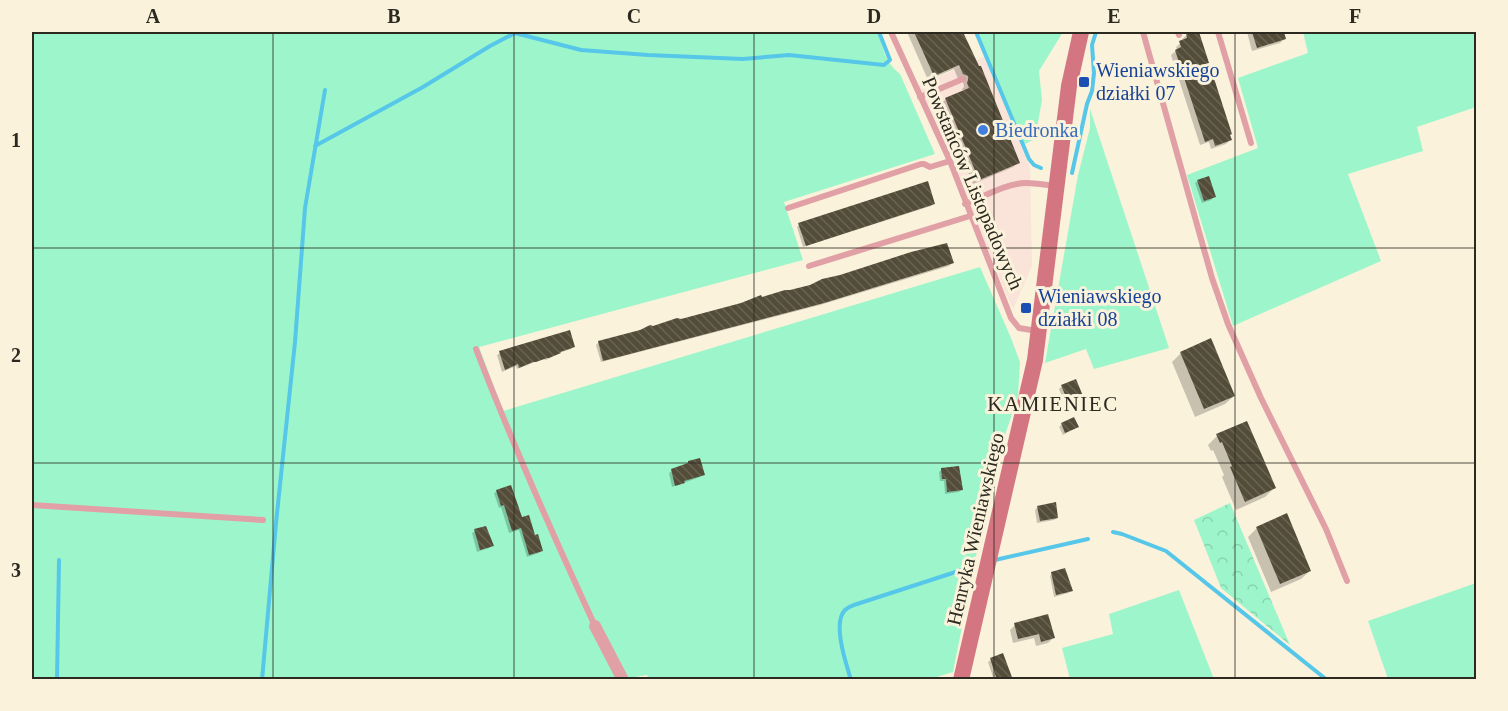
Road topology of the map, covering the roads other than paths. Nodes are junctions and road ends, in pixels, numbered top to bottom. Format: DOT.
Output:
graph roads {
  1 [pos="891,32"];
  2 [pos="1081,32"];
  3 [pos="1143,32"];
  4 [pos="1218,32"];
  5 [pos="963,79"];
  6 [pos="920,96"];
  7 [pos="1251,143"];
  8 [pos="950,161"];
  9 [pos="1056,186"];
  10 [pos="965,204"];
  11 [pos="788,208"];
  12 [pos="970,216"];
  13 [pos="809,266"];
  14 [pos="1039,332"];
  15 [pos="476,349"];
  16 [pos="32,505"];
  17 [pos="263,520"];
  18 [pos="1347,581"];
  19 [pos="595,626"];
  20 [pos="623,680"];
  21 [pos="961,680"];
  1 -- 6 [label="lane, Powstańców Listopadowych"];
  2 -- 9 [label="street, Henryka Wieniawskiego"];
  3 -- 18 [label="lane"];
  4 -- 7 [label="lane"];
  5 -- 6 [label="lane"];
  6 -- 8 [label="lane, Powstańców Listopadowych"];
  8 -- 10 [label="lane, Powstańców Listopadowych"];
  8 -- 11 [label="lane"];
  9 -- 10 [label="lane"];
  9 -- 14 [label="street, Henryka Wieniawskiego"];
  10 -- 12 [label="lane, Powstańców Listopadowych"];
  12 -- 13 [label="lane"];
  12 -- 14 [label="lane, Powstańców Listopadowych"];
  14 -- 21 [label="street, Henryka Wieniawskiego"];
  15 -- 19 [label="lane"];
  16 -- 17 [label="lane"];
  19 -- 20 [label="street"];
}
